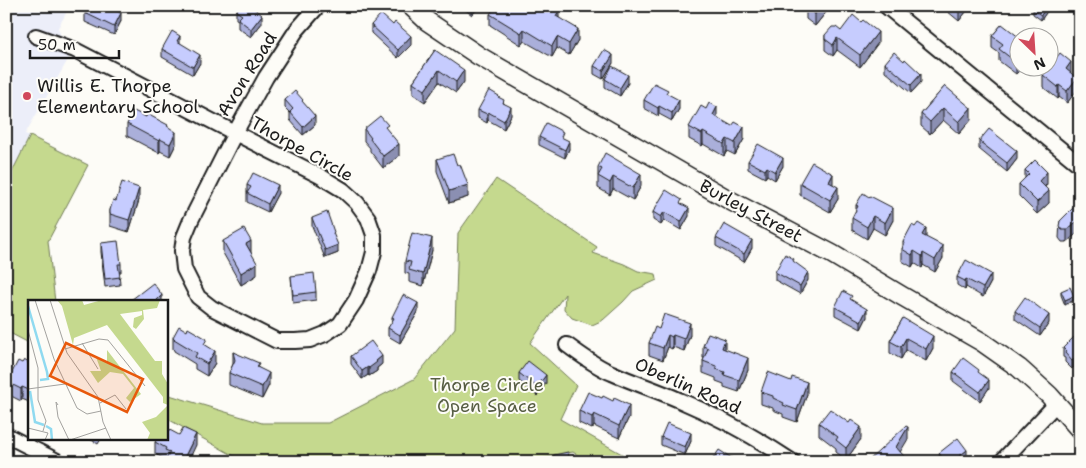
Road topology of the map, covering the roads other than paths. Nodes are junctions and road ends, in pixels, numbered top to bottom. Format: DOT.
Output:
graph roads {
  1 [pos="318,6"];
  2 [pos="411,6"];
  3 [pos="886,6"];
  4 [pos="36,36"];
  5 [pos="236,133"];
  6 [pos="1080,165"];
  7 [pos="567,345"];
  8 [pos="1057,404"];
  9 [pos="1080,430"];
  10 [pos="6,435"];
  11 [pos="59,462"];
  12 [pos="793,462"];
  13 [pos="1001,462"];
  1 -- 5 [label="street, Avon Road"];
  2 -- 8 [label="main road, Burley Street"];
  3 -- 6 [label="street"];
  4 -- 5 [label="street, Avon Road"];
  5 -- 5 [label="street, Thorpe Circle"];
  7 -- 12 [label="street, Oberlin Road"];
  8 -- 9 [label="main road, Burley Street"];
  8 -- 13 [label="street"];
  10 -- 11 [label="street"];
}
